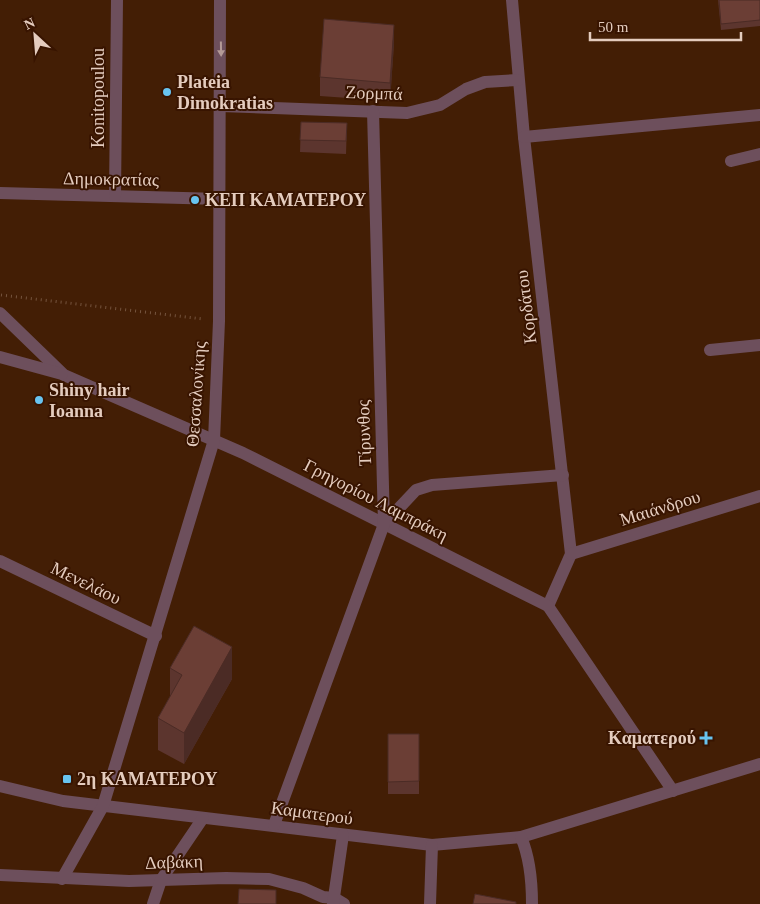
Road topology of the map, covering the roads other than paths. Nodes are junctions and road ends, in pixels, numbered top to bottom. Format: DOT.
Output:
graph roads {
  1 [pos="117,0"];
  2 [pos="220,0"];
  3 [pos="512,0"];
  4 [pos="518,80"];
  5 [pos="221,106"];
  6 [pos="373,111"];
  7 [pos="760,115"];
  8 [pos="524,137"];
  9 [pos="760,154"];
  10 [pos="731,161"];
  11 [pos="0,193"];
  12 [pos="115,196"];
  13 [pos="220,198"];
  14 [pos="0,313"];
  15 [pos="760,344"];
  16 [pos="710,350"];
  17 [pos="0,357"];
  18 [pos="64,375"];
  19 [pos="214,440"];
  20 [pos="563,475"];
  21 [pos="760,497"];
  22 [pos="384,524"];
  23 [pos="570,554"];
  24 [pos="0,561"];
  25 [pos="548,606"];
  26 [pos="156,636"];
  27 [pos="760,764"];
  28 [pos="0,786"];
  29 [pos="673,791"];
  30 [pos="103,806"];
  31 [pos="203,818"];
  32 [pos="274,825"];
  33 [pos="343,835"];
  34 [pos="521,837"];
  35 [pos="432,846"];
  36 [pos="0,876"];
  37 [pos="62,879"];
  38 [pos="161,880"];
  39 [pos="337,902"];
  40 [pos="153,904"];
  41 [pos="430,904"];
  42 [pos="532,904"];
  1 -- 12 [label="street, Konitopoulou"];
  2 -- 5 [label="street, Θεσσαλονίκης, one-way"];
  3 -- 4 [label="street, Κορδάτου"];
  4 -- 6 [label="street, Ζορμπά"];
  4 -- 8 [label="street, Κορδάτου"];
  5 -- 6 [label="street, Ζορμπά"];
  5 -- 13 [label="street, Θεσσαλονίκης"];
  6 -- 22 [label="street, Τίρυνθος"];
  7 -- 8 [label="street"];
  8 -- 20 [label="street, Κορδάτου"];
  9 -- 10 [label="street"];
  11 -- 12 [label="street, Δημοκρατίας"];
  12 -- 13 [label="street, Δημοκρατίας"];
  13 -- 19 [label="street, Θεσσαλονίκης"];
  14 -- 18 [label="street, Γρηγορίου Λαμπράκη"];
  15 -- 16 [label="street"];
  17 -- 18 [label="street"];
  18 -- 19 [label="street, Γρηγορίου Λαμπράκη"];
  19 -- 22 [label="street, Γρηγορίου Λαμπράκη"];
  19 -- 26 [label="street, Θεσσαλονίκης"];
  20 -- 22 [label="street"];
  20 -- 23 [label="street, Κορδάτου"];
  21 -- 23 [label="street, Μαιάνδρου"];
  22 -- 25 [label="street, Γρηγορίου Λαμπράκη"];
  22 -- 32 [label="street, Τίρυνθος"];
  23 -- 25 [label="street, Κορδάτου"];
  24 -- 26 [label="street, Μενελάου"];
  25 -- 29 [label="street, Γρηγορίου Λαμπράκη"];
  26 -- 30 [label="street, Θεσσαλονίκης"];
  27 -- 29 [label="street, Καματερού"];
  28 -- 30 [label="street, Καματερού"];
  29 -- 34 [label="street, Καματερού"];
  30 -- 31 [label="street, Καματερού"];
  30 -- 37 [label="street, Θεσσαλονίκης"];
  31 -- 32 [label="street, Καματερού"];
  31 -- 38 [label="street"];
  32 -- 33 [label="street, Καματερού"];
  33 -- 35 [label="street, Καματερού"];
  33 -- 39 [label="street"];
  34 -- 35 [label="street, Καματερού"];
  34 -- 42 [label="street"];
  35 -- 41 [label="street"];
  36 -- 37 [label="street, Δαβάκη"];
  37 -- 38 [label="street, Δαβάκη"];
  38 -- 39 [label="street, Δαβάκη"];
  38 -- 40 [label="street"];
}
